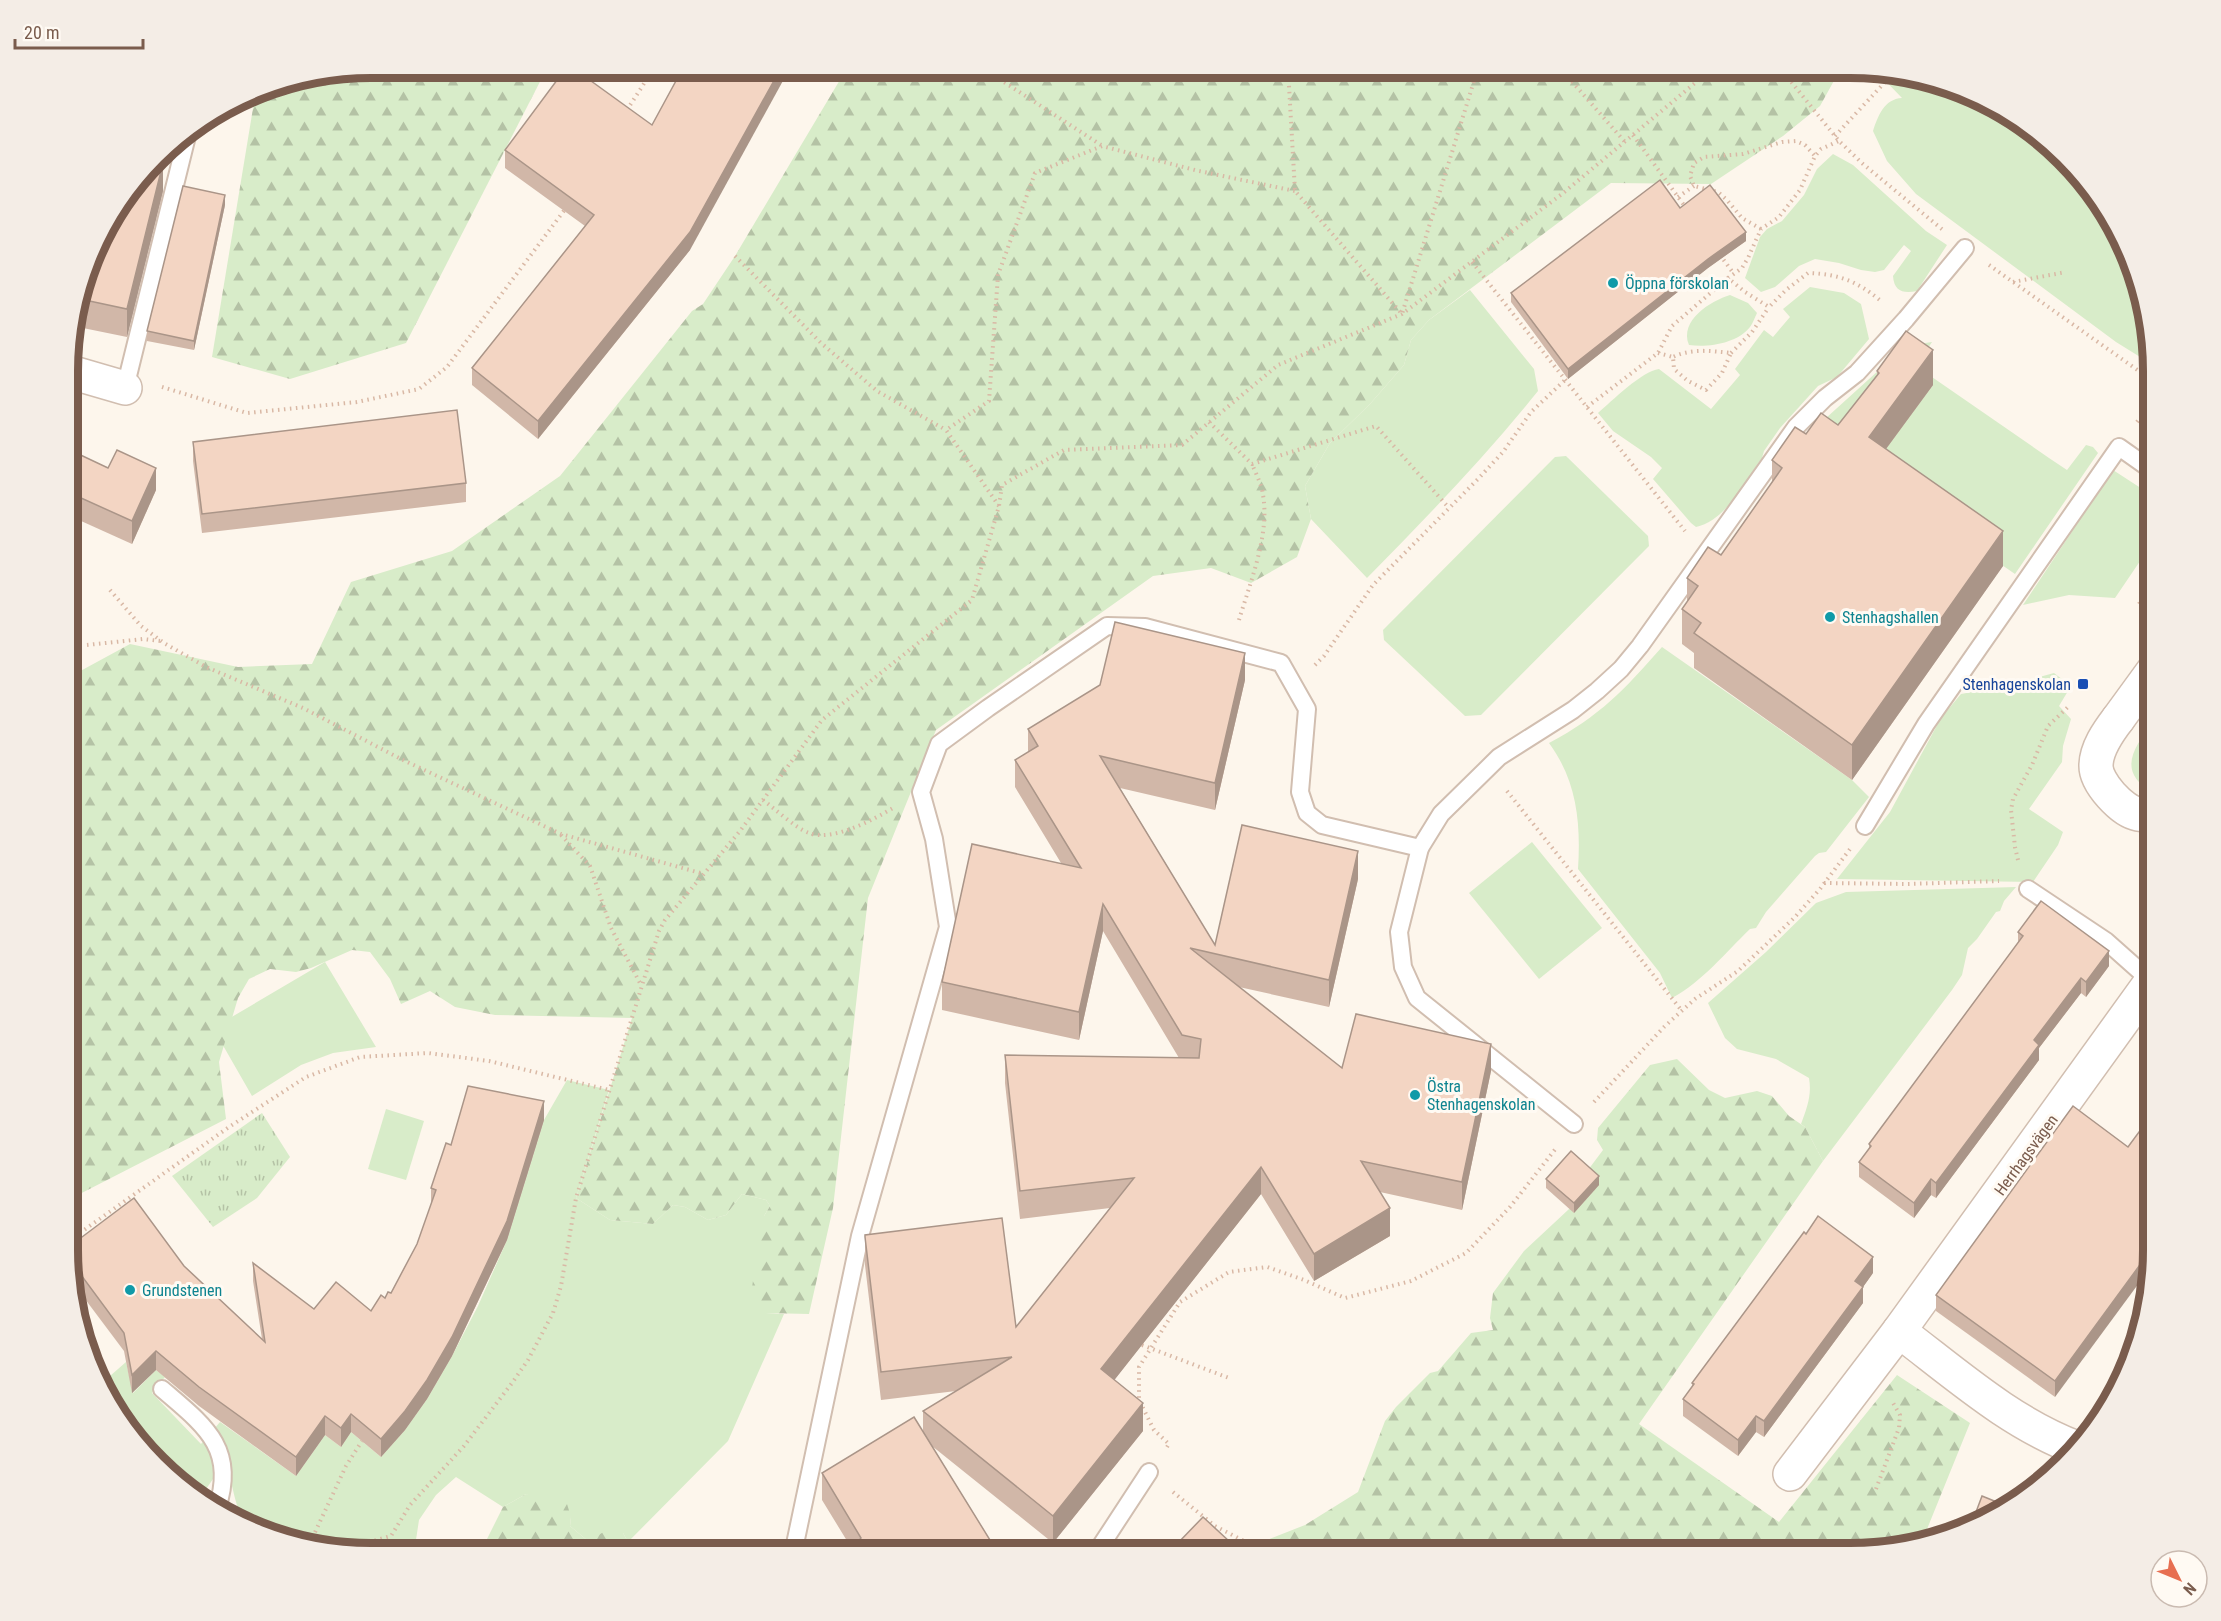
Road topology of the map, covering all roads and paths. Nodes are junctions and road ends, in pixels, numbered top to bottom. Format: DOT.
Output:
graph roads {
  1 [pos="648,78"];
  2 [pos="998,78"];
  3 [pos="1289,78"];
  4 [pos="1475,78"];
  5 [pos="1569,78"];
  6 [pos="1886,81"];
  7 [pos="622,119"];
  8 [pos="1633,135"];
  9 [pos="1835,136"];
  10 [pos="1839,141"];
  11 [pos="1624,142"];
  12 [pos="185,146"];
  13 [pos="1102,146"];
  14 [pos="1815,156"];
  15 [pos="1694,186"];
  16 [pos="1295,191"];
  17 [pos="1678,197"];
  18 [pos="572,199"];
  19 [pos="1692,216"];
  20 [pos="1761,229"];
  21 [pos="1965,248"];
  22 [pos="1720,254"];
  23 [pos="735,256"];
  24 [pos="1472,262"];
  25 [pos="2066,272"];
  26 [pos="1734,274"];
  27 [pos="1728,278"];
  28 [pos="2013,282"];
  29 [pos="1769,308"];
  30 [pos="1906,320"];
  31 [pos="1658,353"];
  32 [pos="1731,354"];
  33 [pos="1673,357"];
  34 [pos="78,374"];
  35 [pos="1565,380"];
  36 [pos="127,383"];
  37 [pos="1587,407"];
  38 [pos="1209,422"];
  39 [pos="946,430"];
  40 [pos="1252,464"];
  41 [pos="2143,464"];
  42 [pos="999,506"];
  43 [pos="1449,508"];
  44 [pos="1704,556"];
  45 [pos="110,590"];
  46 [pos="2143,597"];
  47 [pos="2139,604"];
  48 [pos="161,641"];
  49 [pos="87,645"];
  50 [pos="1231,650"];
  51 [pos="2143,685"];
  52 [pos="1294,686"];
  53 [pos="2068,707"];
  54 [pos="1488,767"];
  55 [pos="921,792"];
  56 [pos="763,800"];
  57 [pos="2143,814"];
  58 [pos="1865,826"];
  59 [pos="561,834"];
  60 [pos="1420,848"];
  61 [pos="705,874"];
  62 [pos="1824,883"];
  63 [pos="2028,889"];
  64 [pos="2143,972"];
  65 [pos="641,986"];
  66 [pos="2143,992"];
  67 [pos="1682,1011"];
  68 [pos="609,1090"];
  69 [pos="1574,1124"];
  70 [pos="78,1235"];
  71 [pos="1899,1331"];
  72 [pos="1142,1345"];
  73 [pos="1151,1348"];
  74 [pos="1864,1377"];
  75 [pos="1229,1378"];
  76 [pos="162,1389"];
  77 [pos="362,1441"];
  78 [pos="2069,1445"];
  79 [pos="1149,1472"];
  80 [pos="1790,1474"];
  81 [pos="1876,1489"];
  82 [pos="219,1501"];
  83 [pos="313,1537"];
  84 [pos="795,1543"];
  85 [pos="1103,1543"];
  86 [pos="1247,1543"];
  1 -- 7 [label="path"];
  2 -- 13 [label="path"];
  3 -- 16 [label="path"];
  4 -- 16 [label="path"];
  5 -- 11 [label="path"];
  6 -- 9 [label="path"];
  8 -- 17 [label="path"];
  10 -- 14 [label="path"];
  12 -- 36 [label="lane"];
  13 -- 16 [label="path"];
  13 -- 39 [label="path"];
  14 -- 15 [label="path"];
  14 -- 20 [label="path"];
  15 -- 17 [label="path"];
  15 -- 20 [label="path"];
  17 -- 19 [label="path"];
  18 -- 36 [label="path"];
  20 -- 26 [label="path"];
  21 -- 30 [label="lane"];
  22 -- 26 [label="path"];
  23 -- 39 [label="path"];
  24 -- 35 [label="path"];
  25 -- 28 [label="path"];
  26 -- 27 [label="path"];
  27 -- 29 [label="path"];
  27 -- 31 [label="path"];
  29 -- 30 [label="path"];
  29 -- 32 [label="path"];
  30 -- 44 [label="lane"];
  31 -- 33 [label="path"];
  31 -- 37 [label="path"];
  32 -- 33 [label="path"];
  32 -- 33 [label="path"];
  34 -- 36 [label="street"];
  35 -- 37 [label="path"];
  35 -- 43 [label="path"];
  37 -- 44 [label="path"];
  38 -- 40 [label="path"];
  39 -- 42 [label="path"];
  40 -- 43 [label="path"];
  40 -- 50 [label="path"];
  41 -- 58 [label="lane"];
  43 -- 52 [label="path"];
  44 -- 54 [label="lane"];
  45 -- 48 [label="path"];
  46 -- 47 [label="path"];
  48 -- 49 [label="path"];
  48 -- 59 [label="path"];
  50 -- 52 [label="lane"];
  50 -- 55 [label="lane"];
  51 -- 57 [label="street"];
  52 -- 60 [label="lane"];
  53 -- 63 [label="path"];
  54 -- 60 [label="lane"];
  54 -- 67 [label="path"];
  55 -- 56 [label="path"];
  55 -- 84 [label="lane"];
  58 -- 62 [label="path"];
  59 -- 61 [label="path"];
  59 -- 65 [label="path"];
  60 -- 69 [label="lane"];
  62 -- 63 [label="path"];
  62 -- 67 [label="path"];
  63 -- 64 [label="lane"];
  66 -- 71 [label="street, Herrhagsvägen"];
  67 -- 69 [label="path"];
  68 -- 70 [label="path"];
  69 -- 73 [label="path"];
  71 -- 74 [label="street, Herrhagsvägen"];
  71 -- 78 [label="street"];
  72 -- 73 [label="path"];
  73 -- 75 [label="path"];
  73 -- 79 [label="path"];
  74 -- 80 [label="street, Herrhagsvägen"];
  74 -- 81 [label="path"];
  76 -- 82 [label="lane"];
  77 -- 83 [label="path"];
  79 -- 85 [label="lane"];
  79 -- 86 [label="path"];
}
